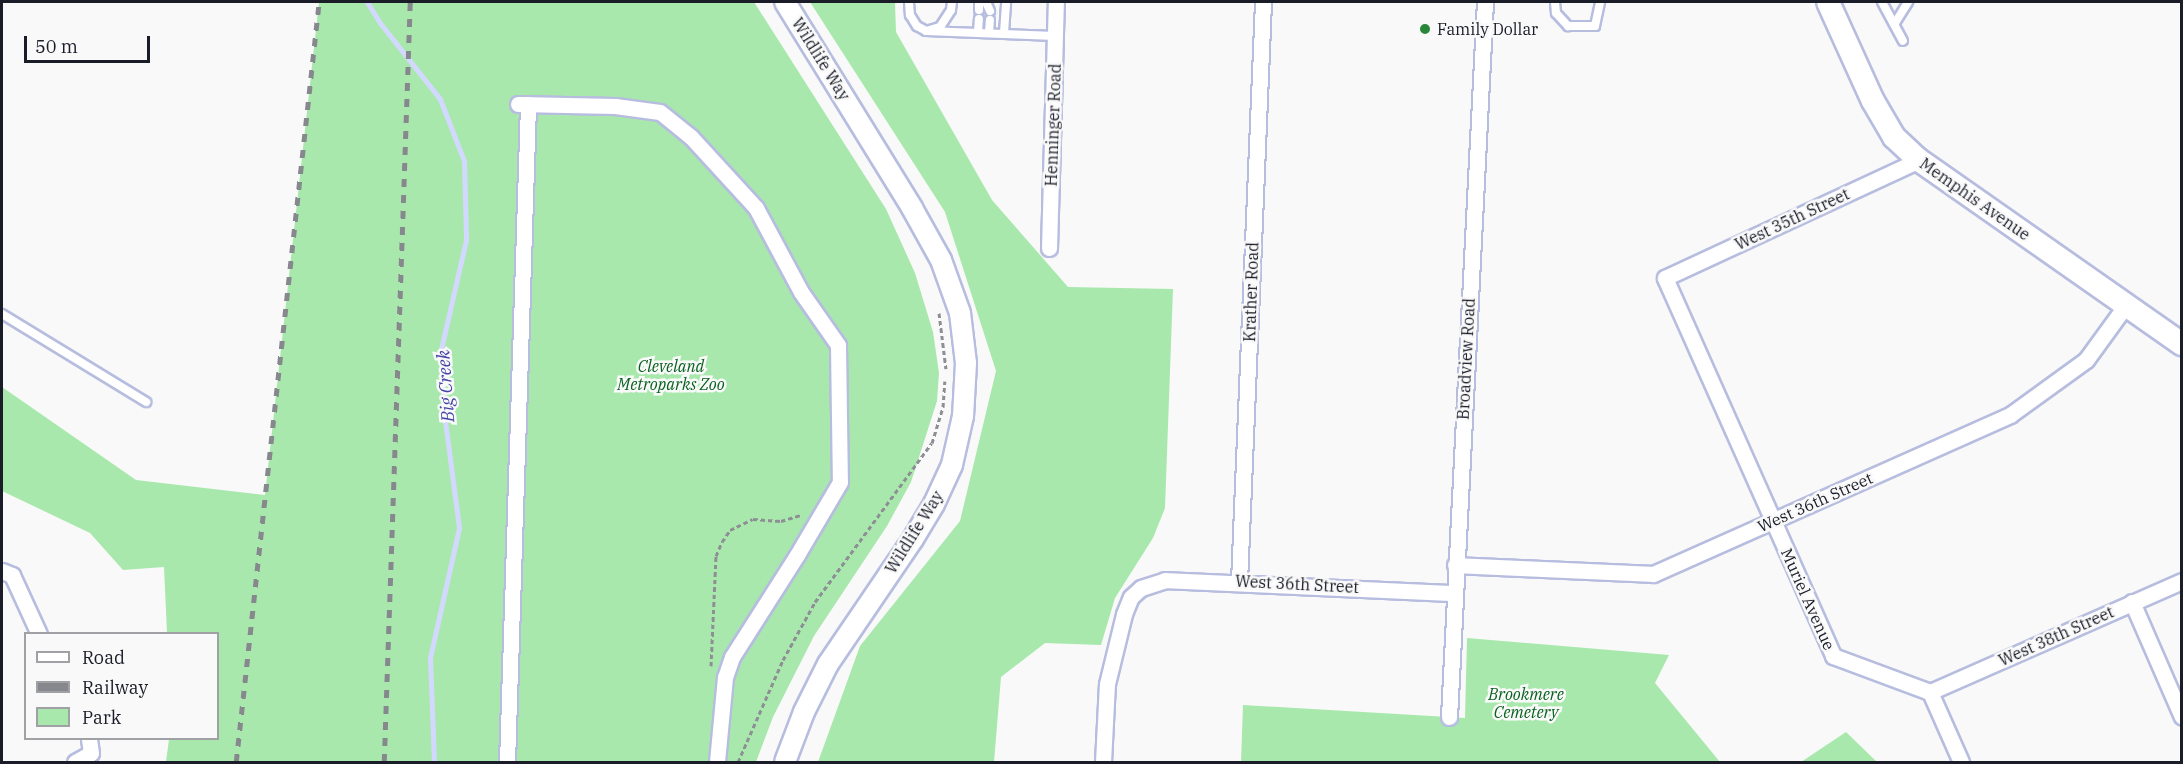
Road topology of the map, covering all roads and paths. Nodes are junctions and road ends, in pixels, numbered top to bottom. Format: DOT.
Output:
graph roads {
  1 [pos="785,2"];
  2 [pos="909,2"];
  3 [pos="952,2"];
  4 [pos="979,2"];
  5 [pos="986,2"];
  6 [pos="1006,2"];
  7 [pos="1056,2"];
  8 [pos="1263,2"];
  9 [pos="1485,2"];
  10 [pos="1555,2"];
  11 [pos="1600,2"];
  12 [pos="1828,2"];
  13 [pos="1882,2"];
  14 [pos="1908,2"];
  15 [pos="990,10"];
  16 [pos="990,20"];
  17 [pos="1895,23"];
  18 [pos="926,31"];
  19 [pos="978,32"];
  20 [pos="989,33"];
  21 [pos="1004,33"];
  22 [pos="1055,36"];
  23 [pos="1902,41"];
  24 [pos="1918,160"];
  25 [pos="1049,248"];
  26 [pos="1665,278"];
  27 [pos="2127,305"];
  28 [pos="939,312"];
  29 [pos="2,314"];
  30 [pos="2181,344"];
  31 [pos="146,402"];
  32 [pos="801,515"];
  33 [pos="1773,520"];
  34 [pos="1455,565"];
  35 [pos="2,571"];
  36 [pos="2181,581"];
  37 [pos="1239,582"];
  38 [pos="1454,593"];
  39 [pos="2132,602"];
  40 [pos="39,632"];
  41 [pos="710,671"];
  42 [pos="1930,692"];
  43 [pos="1449,717"];
  44 [pos="2181,717"];
  45 [pos="90,746"];
  46 [pos="75,762"];
  47 [pos="507,762"];
  48 [pos="717,762"];
  49 [pos="738,762"];
  50 [pos="785,762"];
  51 [pos="1103,762"];
  52 [pos="1961,762"];
  1 -- 50 [label="street, Wildlife Way"];
  2 -- 18 [label="lane"];
  3 -- 18 [label="lane"];
  4 -- 19 [label="lane"];
  5 -- 15 [label="lane"];
  6 -- 21 [label="lane"];
  7 -- 22 [label="street, Henninger Road"];
  8 -- 37 [label="street, Krather Road"];
  9 -- 34 [label="street, Broadview Road"];
  10 -- 11 [label="lane"];
  12 -- 24 [label="main road, Memphis Avenue"];
  13 -- 17 [label="lane"];
  14 -- 17 [label="lane"];
  16 -- 20 [label="lane"];
  17 -- 23 [label="lane"];
  18 -- 19 [label="lane"];
  19 -- 20 [label="lane"];
  20 -- 21 [label="lane"];
  21 -- 22 [label="lane"];
  22 -- 25 [label="street, Henninger Road"];
  24 -- 26 [label="street, West 35th Street"];
  24 -- 27 [label="main road, Memphis Avenue"];
  26 -- 33 [label="street, Muriel Avenue"];
  27 -- 30 [label="main road, Memphis Avenue"];
  27 -- 33 [label="street, West 36th Street"];
  28 -- 49 [label="path"];
  29 -- 31 [label="lane"];
  32 -- 41 [label="path"];
  33 -- 34 [label="street, West 36th Street"];
  33 -- 42 [label="street, Muriel Avenue"];
  34 -- 38 [label="street, Broadview Road"];
  35 -- 40 [label="street"];
  36 -- 39 [label="street, West 38th Street"];
  37 -- 38 [label="street, West 36th Street"];
  37 -- 51 [label="street, West 36th Street"];
  38 -- 43 [label="street, Broadview Road"];
  39 -- 42 [label="street, West 38th Street"];
  39 -- 44 [label="street"];
  42 -- 52 [label="street"];
  45 -- 46 [label="street"];
  47 -- 48 [label="street"];
}
